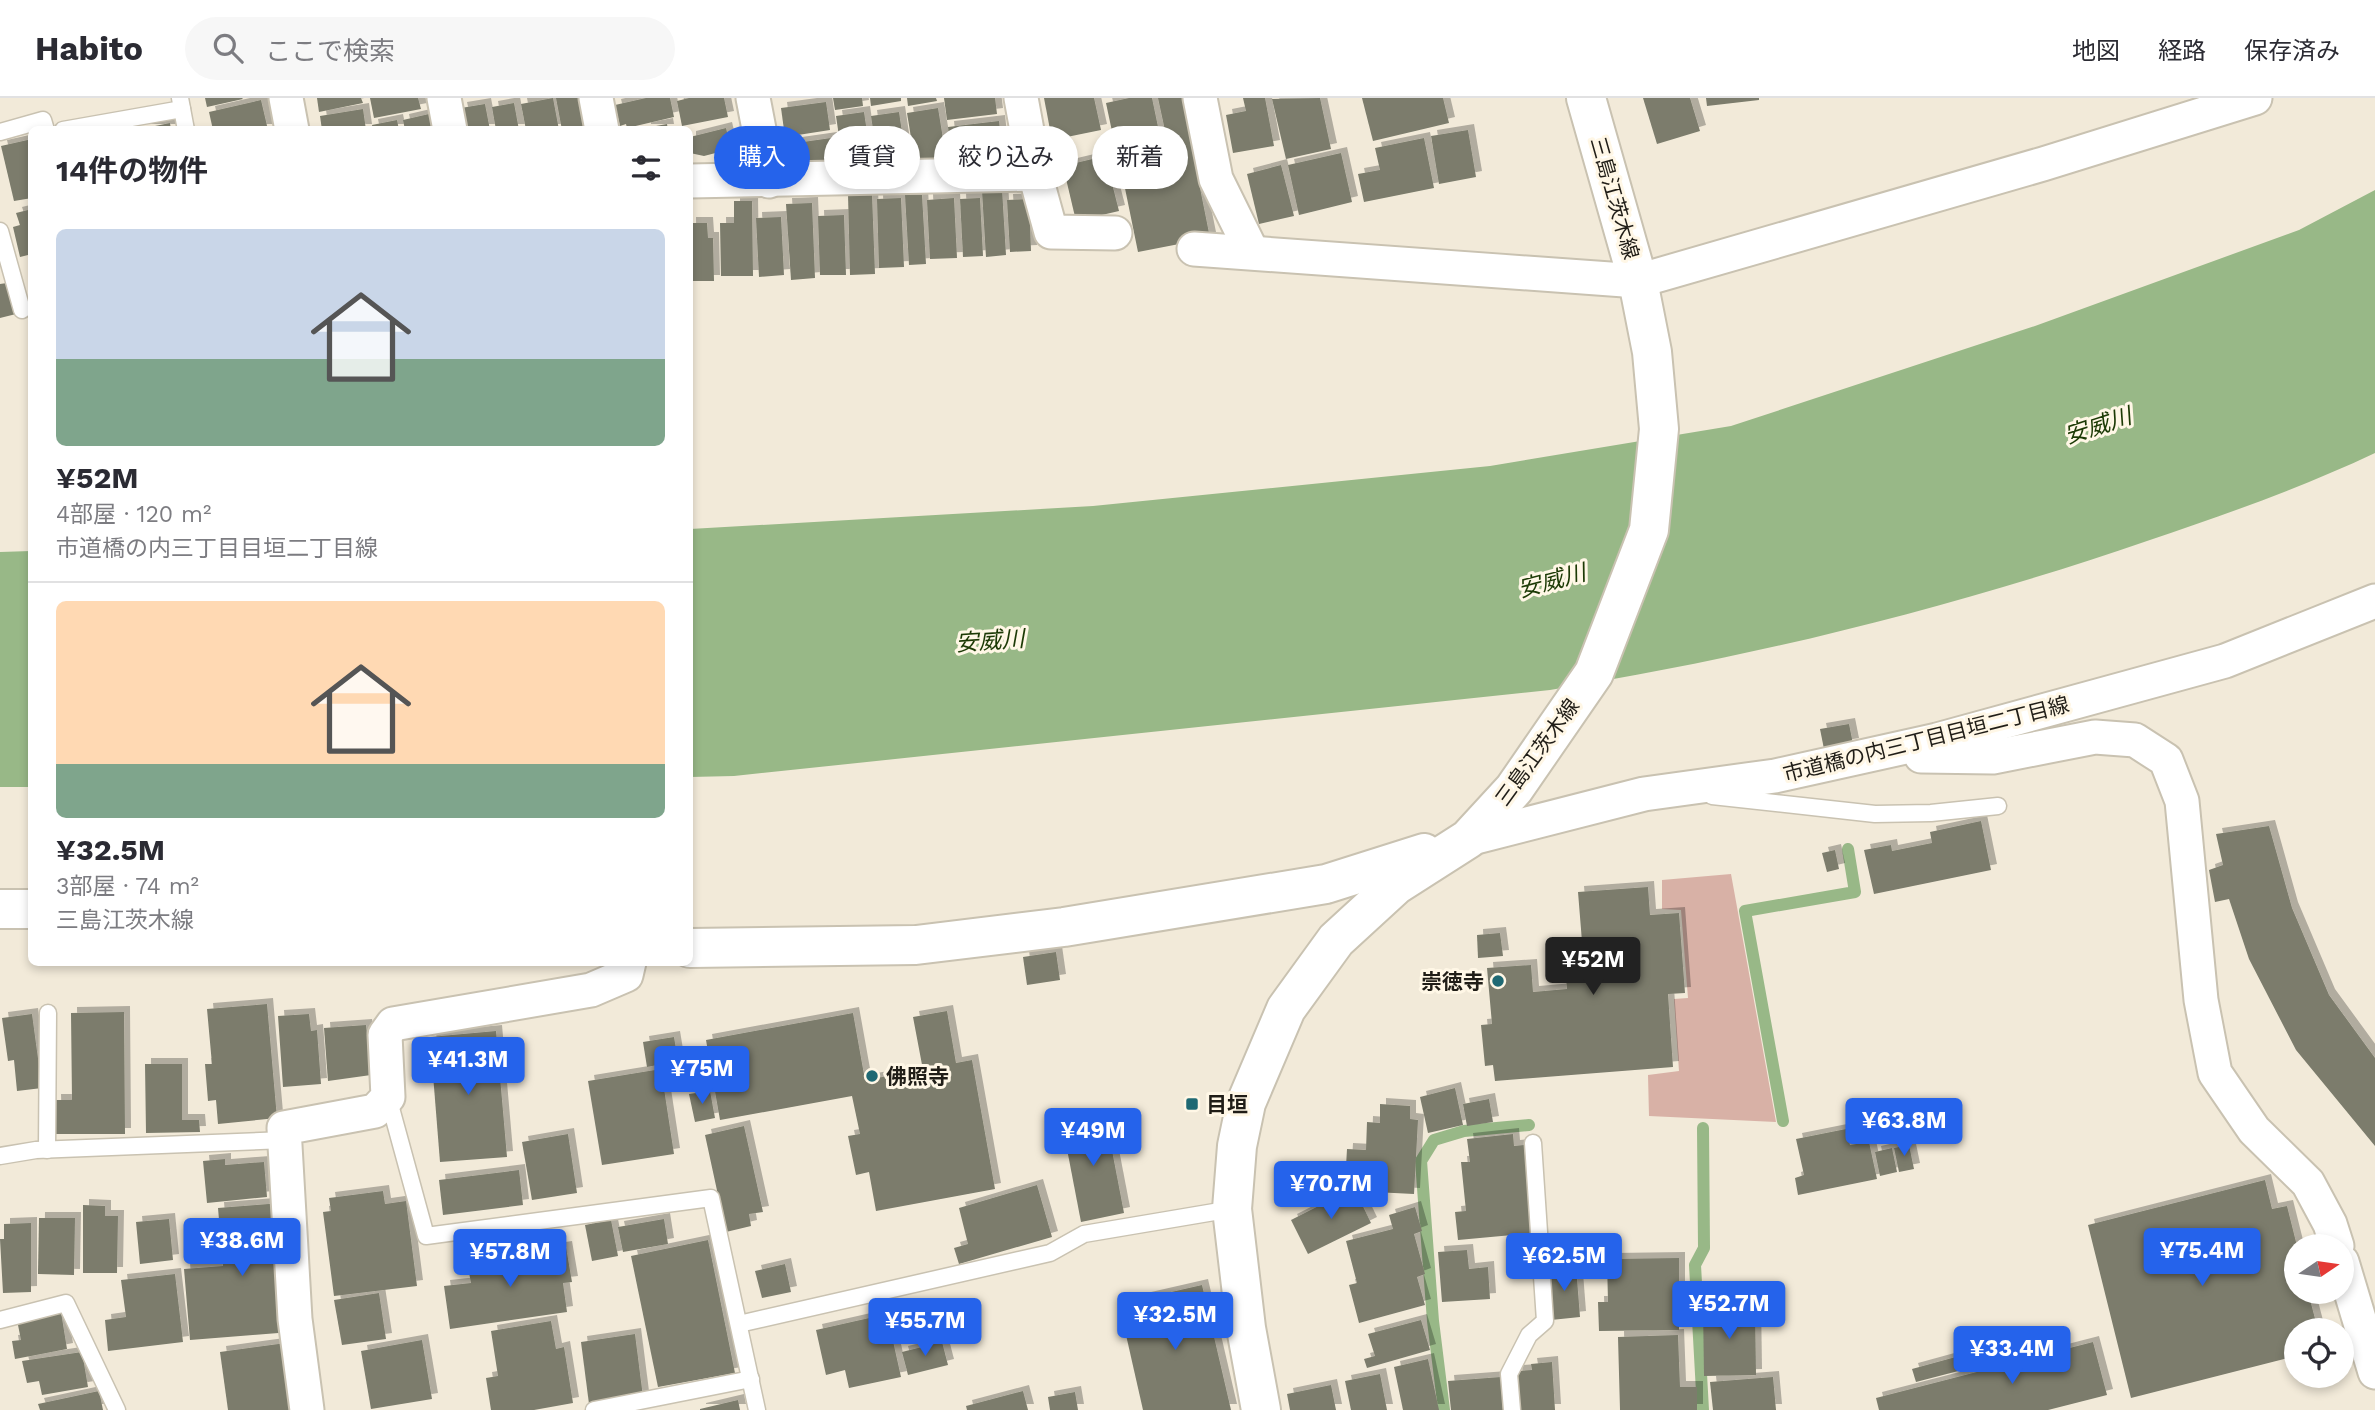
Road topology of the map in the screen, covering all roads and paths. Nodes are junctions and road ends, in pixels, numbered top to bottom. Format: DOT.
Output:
graph roads {
  1 [pos="286,98"];
  2 [pos="444,98"];
  3 [pos="596,98"];
  4 [pos="753,98"];
  5 [pos="1021,98"];
  6 [pos="1200,98"];
  7 [pos="1586,98"];
  8 [pos="2255,98"];
  9 [pos="181,104"];
  10 [pos="45,126"];
  11 [pos="81,126"];
  12 [pos="185,126"];
  13 [pos="291,126"];
  14 [pos="449,126"];
  15 [pos="600,126"];
  16 [pos="758,126"];
  17 [pos="1026,126"];
  18 [pos="0,132"];
  19 [pos="934,177"];
  20 [pos="810,180"];
  21 [pos="693,181"];
  22 [pos="714,181"];
  23 [pos="1039,189"];
  24 [pos="0,232"];
  25 [pos="1115,233"];
  26 [pos="1194,249"];
  27 [pos="1252,252"];
  28 [pos="1641,294"];
  29 [pos="22,310"];
  30 [pos="2375,601"];
  31 [pos="1866,756"];
  32 [pos="1664,791"];
  33 [pos="1998,806"];
  34 [pos="1468,839"];
  35 [pos="0,909"];
  36 [pos="28,909"];
  37 [pos="693,948"];
  38 [pos="628,966"];
  39 [pos="48,1013"];
  40 [pos="387,1097"];
  41 [pos="285,1140"];
  42 [pos="1533,1143"];
  43 [pos="47,1150"];
  44 [pos="0,1156"];
  45 [pos="1232,1209"];
  46 [pos="2333,1234"];
  47 [pos="2354,1302"];
  48 [pos="0,1320"];
  49 [pos="739,1324"];
  50 [pos="2375,1372"];
  51 [pos="751,1378"];
  52 [pos="117,1410"];
  53 [pos="307,1410"];
  54 [pos="594,1410"];
  55 [pos="757,1410"];
  56 [pos="1261,1410"];
  57 [pos="1512,1410"];
  1 -- 13 [label="street"];
  2 -- 14 [label="street"];
  3 -- 15 [label="street"];
  4 -- 16 [label="street"];
  5 -- 17 [label="street"];
  6 -- 27 [label="street"];
  7 -- 28 [label="main road, 三島江茨木線"];
  8 -- 28 [label="street"];
  9 -- 11 [label="lane"];
  9 -- 12 [label="lane"];
  10 -- 18 [label="lane"];
  19 -- 20 [label="street"];
  21 -- 22 [label="street"];
  23 -- 25 [label="street"];
  24 -- 29 [label="lane"];
  26 -- 27 [label="street"];
  27 -- 28 [label="street"];
  28 -- 34 [label="main road, 三島江茨木線"];
  30 -- 31 [label="street, 市道橋の内三丁目目垣二丁目線"];
  31 -- 32 [label="street, 市道橋の内三丁目目垣二丁目線"];
  31 -- 46 [label="street"];
  32 -- 33 [label="lane"];
  32 -- 34 [label="street, 市道橋の内三丁目目垣二丁目線"];
  34 -- 37 [label="main road"];
  34 -- 45 [label="main road, 三島江茨木線"];
  35 -- 36 [label="main road"];
  38 -- 40 [label="street"];
  39 -- 43 [label="lane"];
  40 -- 41 [label="street"];
  40 -- 49 [label="lane"];
  41 -- 43 [label="lane"];
  41 -- 53 [label="street"];
  42 -- 57 [label="lane"];
  43 -- 44 [label="lane"];
  45 -- 49 [label="lane"];
  45 -- 56 [label="main road, 三島江茨木線"];
  47 -- 50 [label="street"];
  48 -- 52 [label="lane"];
  49 -- 51 [label="lane"];
  51 -- 54 [label="lane"];
  51 -- 55 [label="lane"];
}
